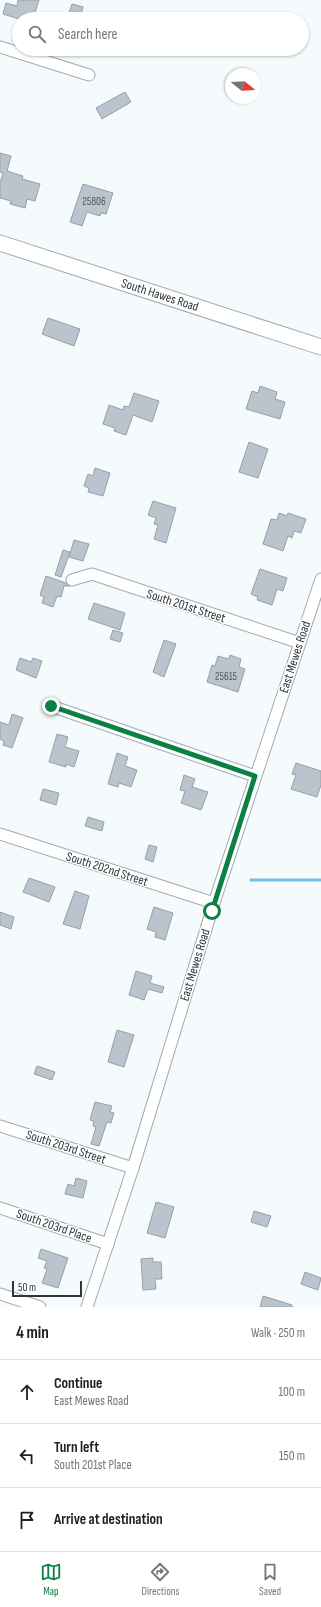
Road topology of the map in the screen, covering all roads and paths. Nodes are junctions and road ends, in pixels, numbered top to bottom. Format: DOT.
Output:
graph roads {
  1 [pos="0,47"];
  2 [pos="12,51"];
  3 [pos="29,56"];
  4 [pos="89,75"];
  5 [pos="0,243"];
  6 [pos="321,347"];
  7 [pos="321,579"];
  8 [pos="72,580"];
  9 [pos="300,643"];
  10 [pos="51,706"];
  11 [pos="255,776"];
  12 [pos="0,834"];
  13 [pos="214,903"];
  14 [pos="0,1126"];
  15 [pos="133,1168"];
  16 [pos="0,1208"];
  17 [pos="108,1244"];
  18 [pos="0,1294"];
  19 [pos="40,1307"];
  20 [pos="87,1307"];
  1 -- 2 [label="street"];
  3 -- 4 [label="street"];
  5 -- 6 [label="main road, South Hawes Road"];
  7 -- 9 [label="street, East Mewes Road"];
  8 -- 9 [label="street, South 201st Street"];
  9 -- 11 [label="street, East Mewes Road"];
  10 -- 11 [label="street"];
  11 -- 13 [label="street, East Mewes Road"];
  12 -- 13 [label="street, South 202nd Street"];
  13 -- 15 [label="street, East Mewes Road"];
  14 -- 15 [label="street, South 203rd Street"];
  15 -- 17 [label="street, East Mewes Road"];
  16 -- 17 [label="street, South 203rd Place"];
  17 -- 20 [label="street, East Mewes Road"];
  18 -- 19 [label="street"];
}
